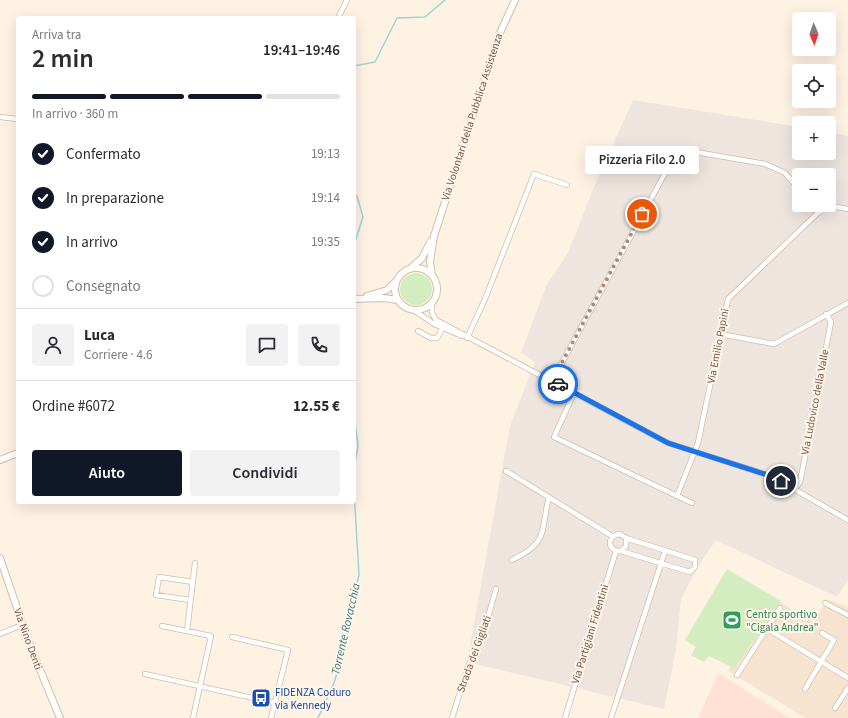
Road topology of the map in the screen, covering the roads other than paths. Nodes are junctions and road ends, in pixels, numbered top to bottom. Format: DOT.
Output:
graph roads {
  1 [pos="347,0"];
  2 [pos="515,0"];
  3 [pos="339,16"];
  4 [pos="0,117"];
  5 [pos="16,119"];
  6 [pos="792,181"];
  7 [pos="566,185"];
  8 [pos="836,207"];
  9 [pos="848,209"];
  10 [pos="820,212"];
  11 [pos="434,236"];
  12 [pos="410,268"];
  13 [pos="432,275"];
  14 [pos="397,279"];
  15 [pos="357,299"];
  16 [pos="398,300"];
  17 [pos="432,302"];
  18 [pos="848,303"];
  19 [pos="412,309"];
  20 [pos="826,314"];
  21 [pos="444,326"];
  22 [pos="418,332"];
  23 [pos="720,334"];
  24 [pos="468,337"];
  25 [pos="552,381"];
  26 [pos="574,393"];
  27 [pos="695,453"];
  28 [pos="16,454"];
  29 [pos="2,460"];
  30 [pos="506,471"];
  31 [pos="795,489"];
  32 [pos="677,496"];
  33 [pos="549,498"];
  34 [pos="692,503"];
  35 [pos="848,520"];
  36 [pos="612,536"];
  37 [pos="626,538"];
  38 [pos="618,551"];
  39 [pos="665,551"];
  40 [pos="0,558"];
  41 [pos="512,560"];
  42 [pos="660,562"];
  43 [pos="195,563"];
  44 [pos="193,582"];
  45 [pos="496,589"];
  46 [pos="190,600"];
  47 [pos="825,603"];
  48 [pos="780,608"];
  49 [pos="848,615"];
  50 [pos="22,625"];
  51 [pos="162,626"];
  52 [pos="766,628"];
  53 [pos="187,631"];
  54 [pos="822,633"];
  55 [pos="0,634"];
  56 [pos="232,637"];
  57 [pos="822,662"];
  58 [pos="145,674"];
  59 [pos="737,675"];
  60 [pos="848,678"];
  61 [pos="201,686"];
  62 [pos="848,688"];
  63 [pos="804,689"];
  64 [pos="275,703"];
  65 [pos="836,708"];
  66 [pos="60,718"];
  67 [pos="193,718"];
  68 [pos="272,718"];
  69 [pos="452,718"];
  70 [pos="565,718"];
  71 [pos="611,718"];
  1 -- 3 [label="street"];
  2 -- 11 [label="street, Via Volontari della Pubblica Assistenza"];
  4 -- 5 [label="street"];
  6 -- 25 [label="street"];
  7 -- 24 [label="street"];
  8 -- 9 [label="street, Via Emilio Papini"];
  10 -- 23 [label="street, Via Emilio Papini"];
  11 -- 12 [label="street, Via Volontari della Pubblica Assistenza"];
  11 -- 13 [label="street, Via Volontari della Pubblica Assistenza"];
  12 -- 13 [label="street"];
  12 -- 14 [label="street"];
  13 -- 17 [label="street"];
  14 -- 15 [label="street"];
  14 -- 16 [label="street"];
  15 -- 16 [label="street"];
  16 -- 19 [label="street"];
  17 -- 19 [label="street"];
  17 -- 21 [label="street"];
  18 -- 20 [label="street"];
  19 -- 21 [label="street"];
  20 -- 23 [label="street"];
  20 -- 31 [label="street, Via Ludovico della Valle"];
  21 -- 22 [label="street"];
  21 -- 24 [label="street"];
  23 -- 27 [label="street, Via Emilio Papini"];
  24 -- 25 [label="street"];
  25 -- 26 [label="street"];
  26 -- 27 [label="street"];
  26 -- 32 [label="street"];
  27 -- 31 [label="street"];
  27 -- 32 [label="street, Via Emilio Papini"];
  28 -- 29 [label="street"];
  30 -- 33 [label="street"];
  31 -- 35 [label="street"];
  32 -- 34 [label="street"];
  33 -- 36 [label="street"];
  33 -- 41 [label="street"];
  36 -- 37 [label="street"];
  36 -- 38 [label="street"];
  37 -- 38 [label="street"];
  37 -- 39 [label="street"];
  38 -- 42 [label="street"];
  38 -- 70 [label="street, Via Partigiani Fidentini"];
  39 -- 42 [label="street"];
  39 -- 42 [label="street"];
  40 -- 50 [label="street, Via Nino Denti"];
  42 -- 71 [label="street"];
  43 -- 44 [label="street"];
  44 -- 46 [label="street"];
  44 -- 46 [label="street"];
  45 -- 69 [label="street, Strada dei Gigliati"];
  46 -- 53 [label="street"];
  47 -- 49 [label="street"];
  48 -- 52 [label="street"];
  50 -- 55 [label="street"];
  50 -- 66 [label="street, Via Nino Denti"];
  51 -- 53 [label="street"];
  52 -- 57 [label="street"];
  52 -- 59 [label="street"];
  53 -- 61 [label="street"];
  54 -- 57 [label="street"];
  56 -- 64 [label="street"];
  57 -- 60 [label="street"];
  57 -- 63 [label="street"];
  58 -- 61 [label="street"];
  61 -- 64 [label="street"];
  61 -- 67 [label="street"];
  62 -- 65 [label="street"];
  64 -- 68 [label="street"];
}
